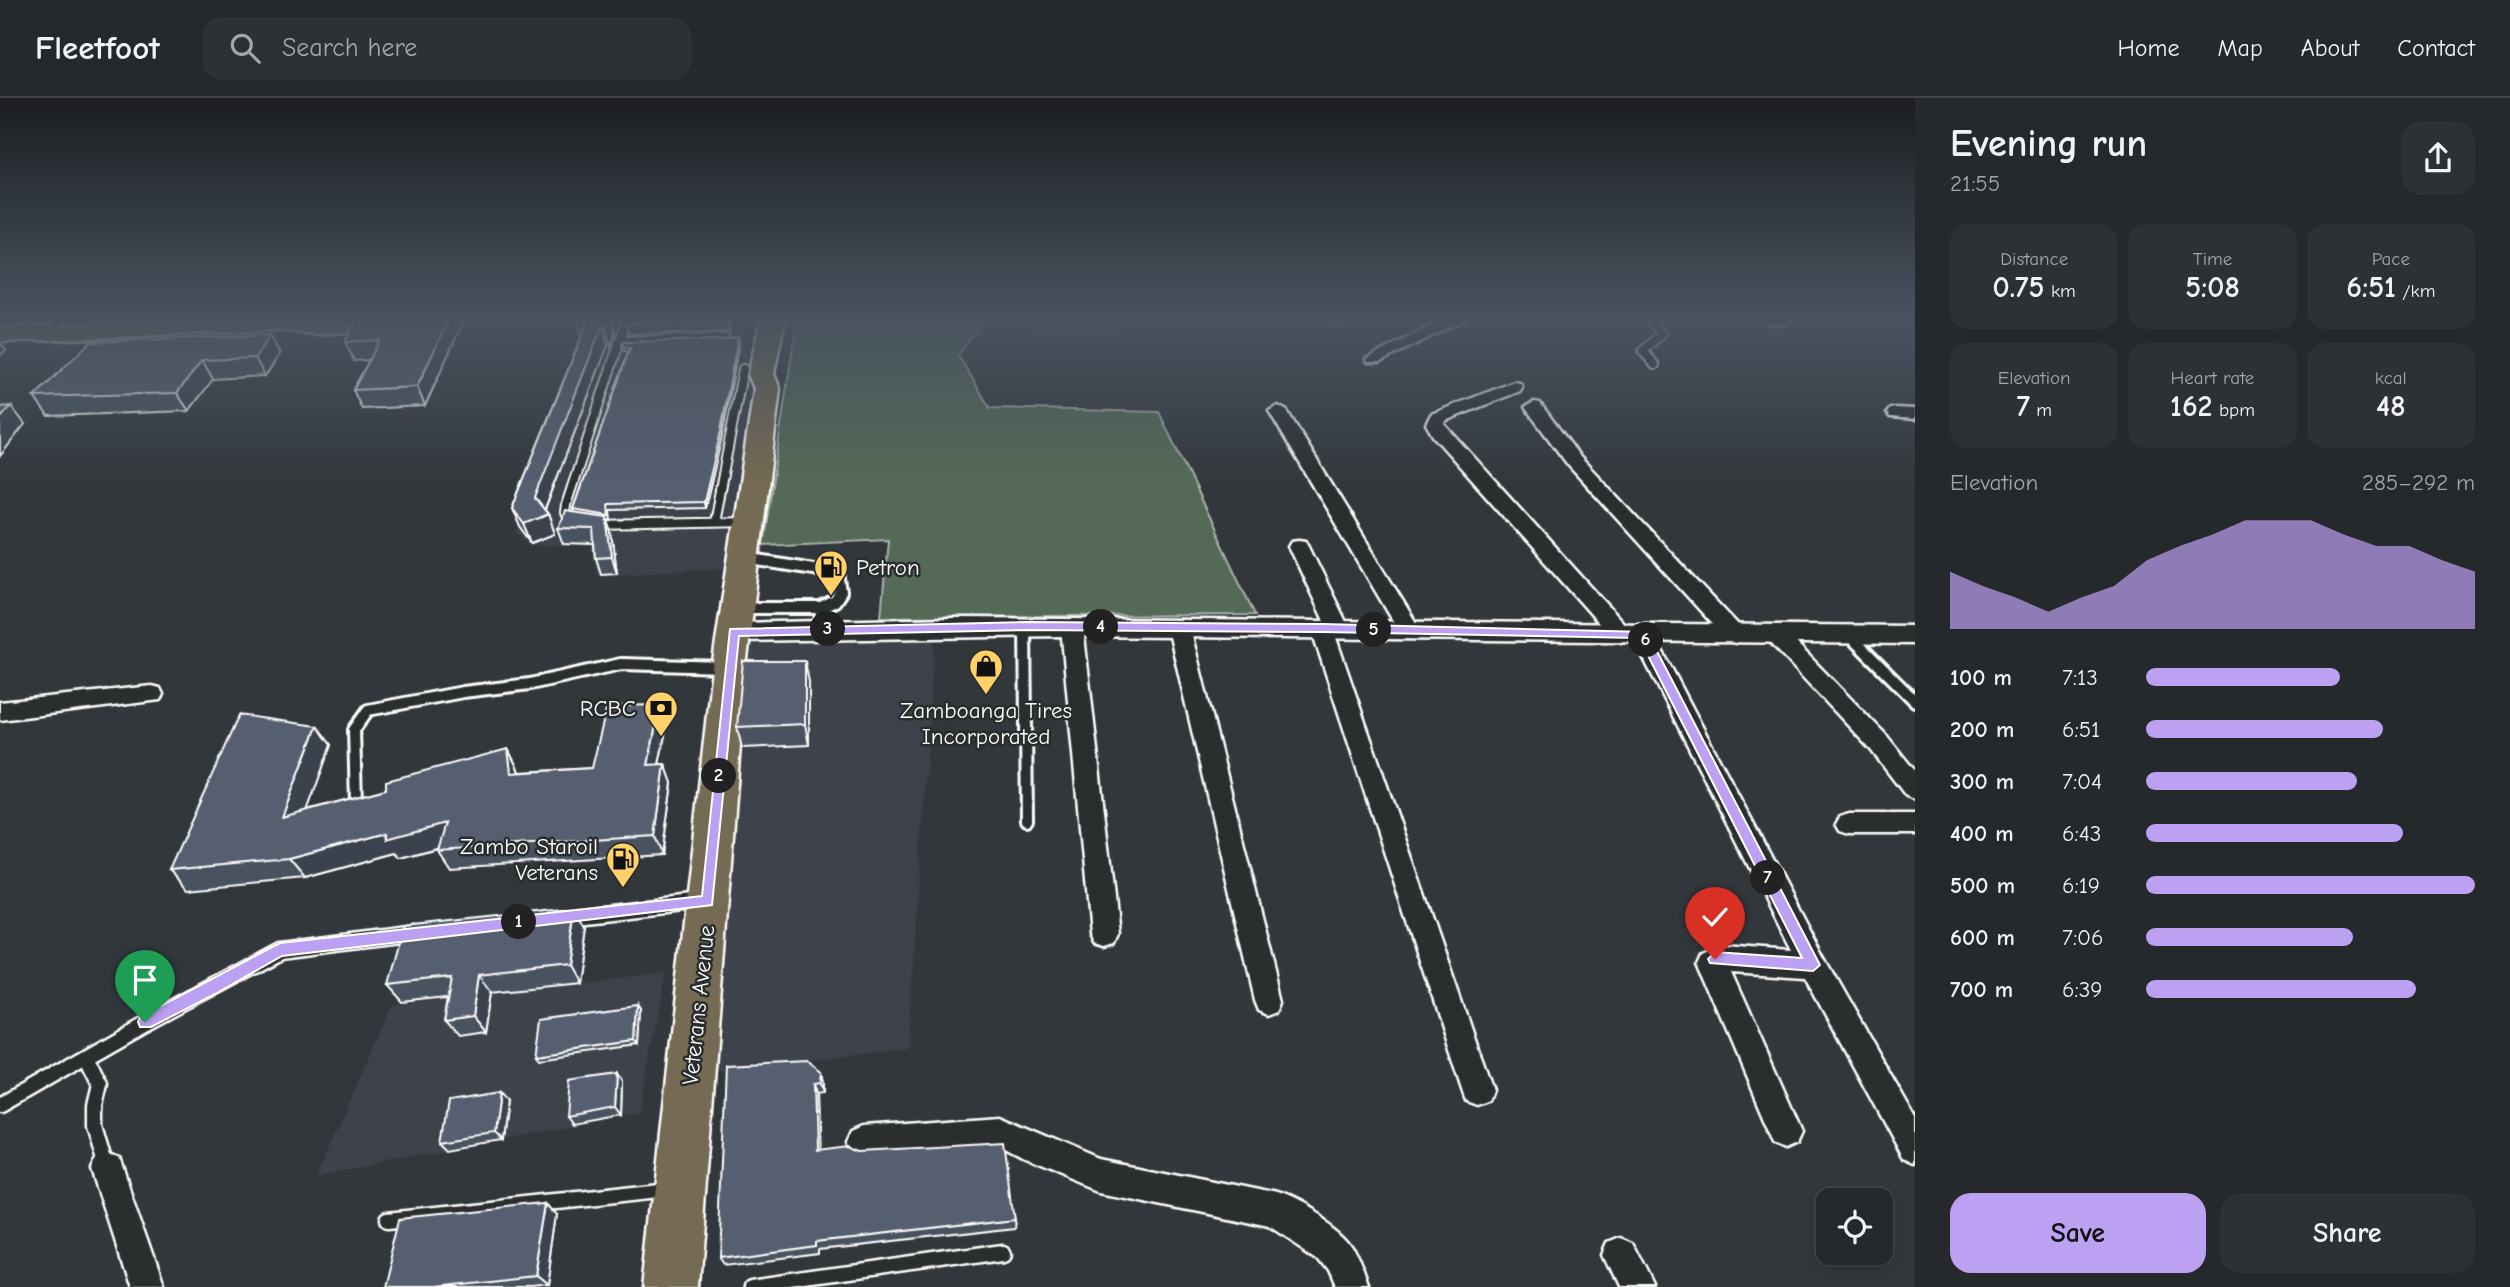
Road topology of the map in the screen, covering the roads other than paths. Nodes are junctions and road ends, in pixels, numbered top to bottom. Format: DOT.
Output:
graph roads {
  1 [pos="609,374"];
  2 [pos="760,374"];
  3 [pos="778,374"];
  4 [pos="755,379"];
  5 [pos="1514,387"];
  6 [pos="1534,407"];
  7 [pos="1278,411"];
  8 [pos="1896,413"];
  9 [pos="1915,414"];
  10 [pos="736,534"];
  11 [pos="1299,546"];
  12 [pos="820,618"];
  13 [pos="1026,626"];
  14 [pos="1072,627"];
  15 [pos="1179,628"];
  16 [pos="1330,628"];
  17 [pos="1410,631"];
  18 [pos="1775,634"];
  19 [pos="1848,634"];
  20 [pos="1632,635"];
  21 [pos="1735,635"];
  22 [pos="1915,635"];
  23 [pos="734,636"];
  24 [pos="152,694"];
  25 [pos="1915,701"];
  26 [pos="0,711"];
  27 [pos="1915,789"];
  28 [pos="356,803"];
  29 [pos="1027,820"];
  30 [pos="1849,824"];
  31 [pos="1915,824"];
  32 [pos="708,901"];
  33 [pos="556,918"];
  34 [pos="432,932"];
  35 [pos="1104,934"];
  36 [pos="1813,965"];
  37 [pos="1269,1000"];
  38 [pos="86,1056"];
  39 [pos="1478,1090"];
  40 [pos="0,1105"];
  41 [pos="1786,1131"];
  42 [pos="864,1142"];
  43 [pos="1915,1149"];
  44 [pos="108,1169"];
  45 [pos="680,1187"];
  46 [pos="388,1219"];
  47 [pos="1003,1251"];
  48 [pos="1621,1255"];
  49 [pos="147,1287"];
  50 [pos="671,1287"];
  51 [pos="750,1287"];
  52 [pos="1352,1287"];
  53 [pos="1638,1287"];
  1 -- 10 [label="lane"];
  2 -- 4 [label="main road, Veterans Avenue"];
  3 -- 4 [label="main road, Veterans Avenue"];
  4 -- 10 [label="main road, Veterans Avenue"];
  5 -- 20 [label="street"];
  6 -- 21 [label="street"];
  7 -- 17 [label="street"];
  8 -- 9 [label="street"];
  10 -- 12 [label="lane"];
  10 -- 23 [label="main road, Veterans Avenue"];
  11 -- 16 [label="street"];
  12 -- 13 [label="street"];
  12 -- 23 [label="street"];
  13 -- 14 [label="street"];
  13 -- 29 [label="lane"];
  14 -- 15 [label="street"];
  14 -- 35 [label="street"];
  15 -- 16 [label="street"];
  15 -- 37 [label="street"];
  16 -- 17 [label="street"];
  16 -- 39 [label="street"];
  17 -- 20 [label="street"];
  18 -- 19 [label="street"];
  18 -- 21 [label="street"];
  18 -- 27 [label="street"];
  19 -- 22 [label="street"];
  19 -- 25 [label="lane"];
  20 -- 21 [label="street"];
  20 -- 36 [label="street"];
  23 -- 28 [label="lane"];
  23 -- 32 [label="main road, Veterans Avenue"];
  24 -- 26 [label="street"];
  30 -- 31 [label="street"];
  32 -- 33 [label="lane"];
  32 -- 45 [label="main road, Veterans Avenue"];
  34 -- 38 [label="lane"];
  36 -- 41 [label="street"];
  36 -- 43 [label="street"];
  38 -- 40 [label="lane"];
  38 -- 44 [label="lane"];
  42 -- 52 [label="street"];
  44 -- 49 [label="street"];
  45 -- 46 [label="lane"];
  45 -- 50 [label="main road, Veterans Avenue"];
  47 -- 51 [label="lane"];
  48 -- 53 [label="street"];
}
